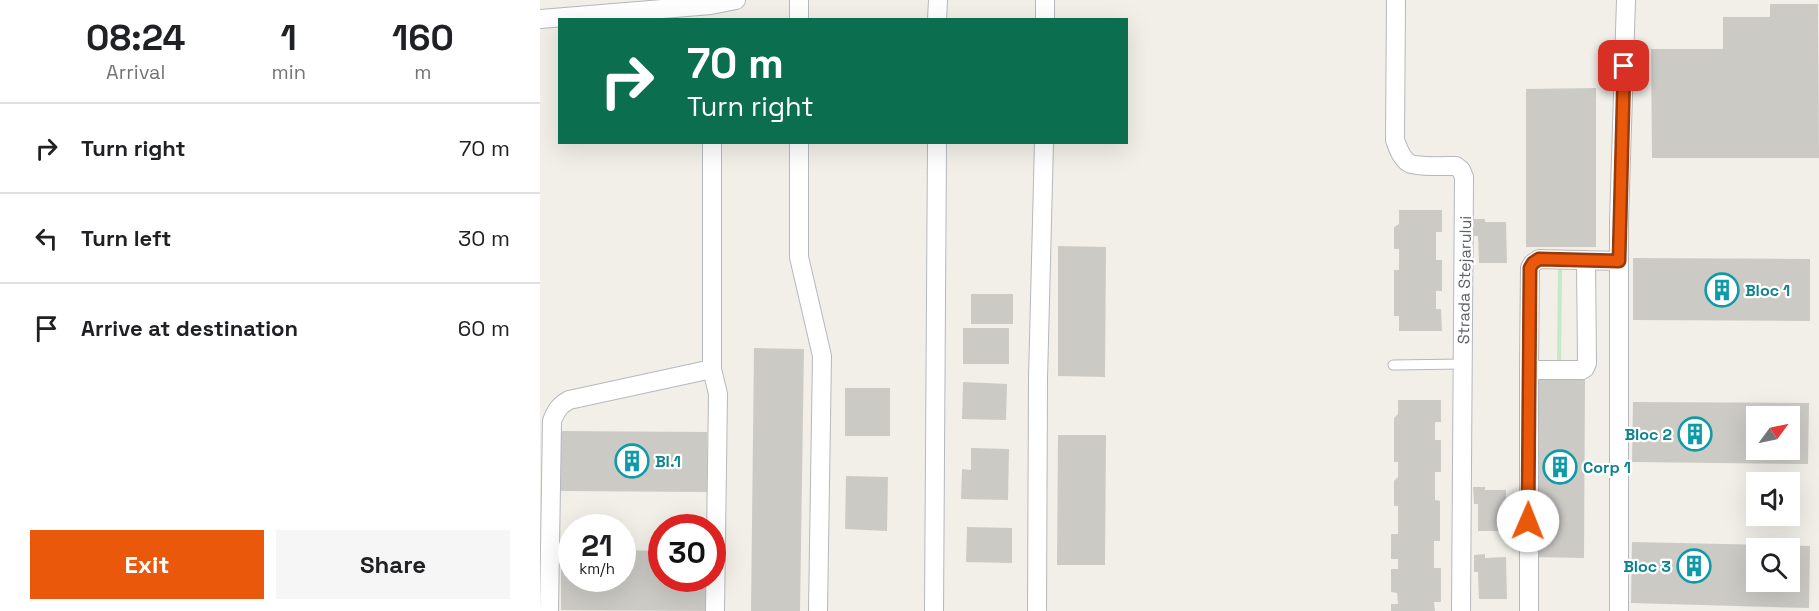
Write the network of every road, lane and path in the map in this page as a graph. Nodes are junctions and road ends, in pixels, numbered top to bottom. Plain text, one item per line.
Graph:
1 (736, 0) edge
2 (799, 0) edge
3 (938, 0) edge
4 (1045, 0) edge
5 (1396, 0) edge
6 (1626, 0) edge
7 (578, 8) edge
8 (711, 12) edge
9 (799, 18) edge
10 (938, 18) edge
11 (1045, 18) edge
12 (540, 19) edge
13 (712, 144) edge
14 (799, 144) edge
15 (937, 144) edge
16 (1044, 144) edge
17 (1586, 260) junction
18 (1619, 261) junction
19 (1463, 364) junction
20 (1393, 365) dead end
21 (712, 369) junction
22 (1529, 369) junction
23 (549, 611) edge
24 (715, 611) edge
25 (818, 611) edge
26 (934, 611) edge
27 (1037, 611) edge
28 (1461, 611) edge
29 (1528, 611) edge
30 (1619, 611) edge

1 - 8 street
2 - 9 street
3 - 10 street
4 - 11 street
5 - 19 street, Strada Stejarului
6 - 18 street
7 - 8 street
7 - 12 street
13 - 21 street
14 - 25 street
15 - 26 street
16 - 27 street
17 - 18 street
17 - 22 street
17 - 22 street
18 - 30 street
19 - 20 lane
19 - 28 street, Strada Stejarului
21 - 23 street
21 - 24 street
22 - 29 street

